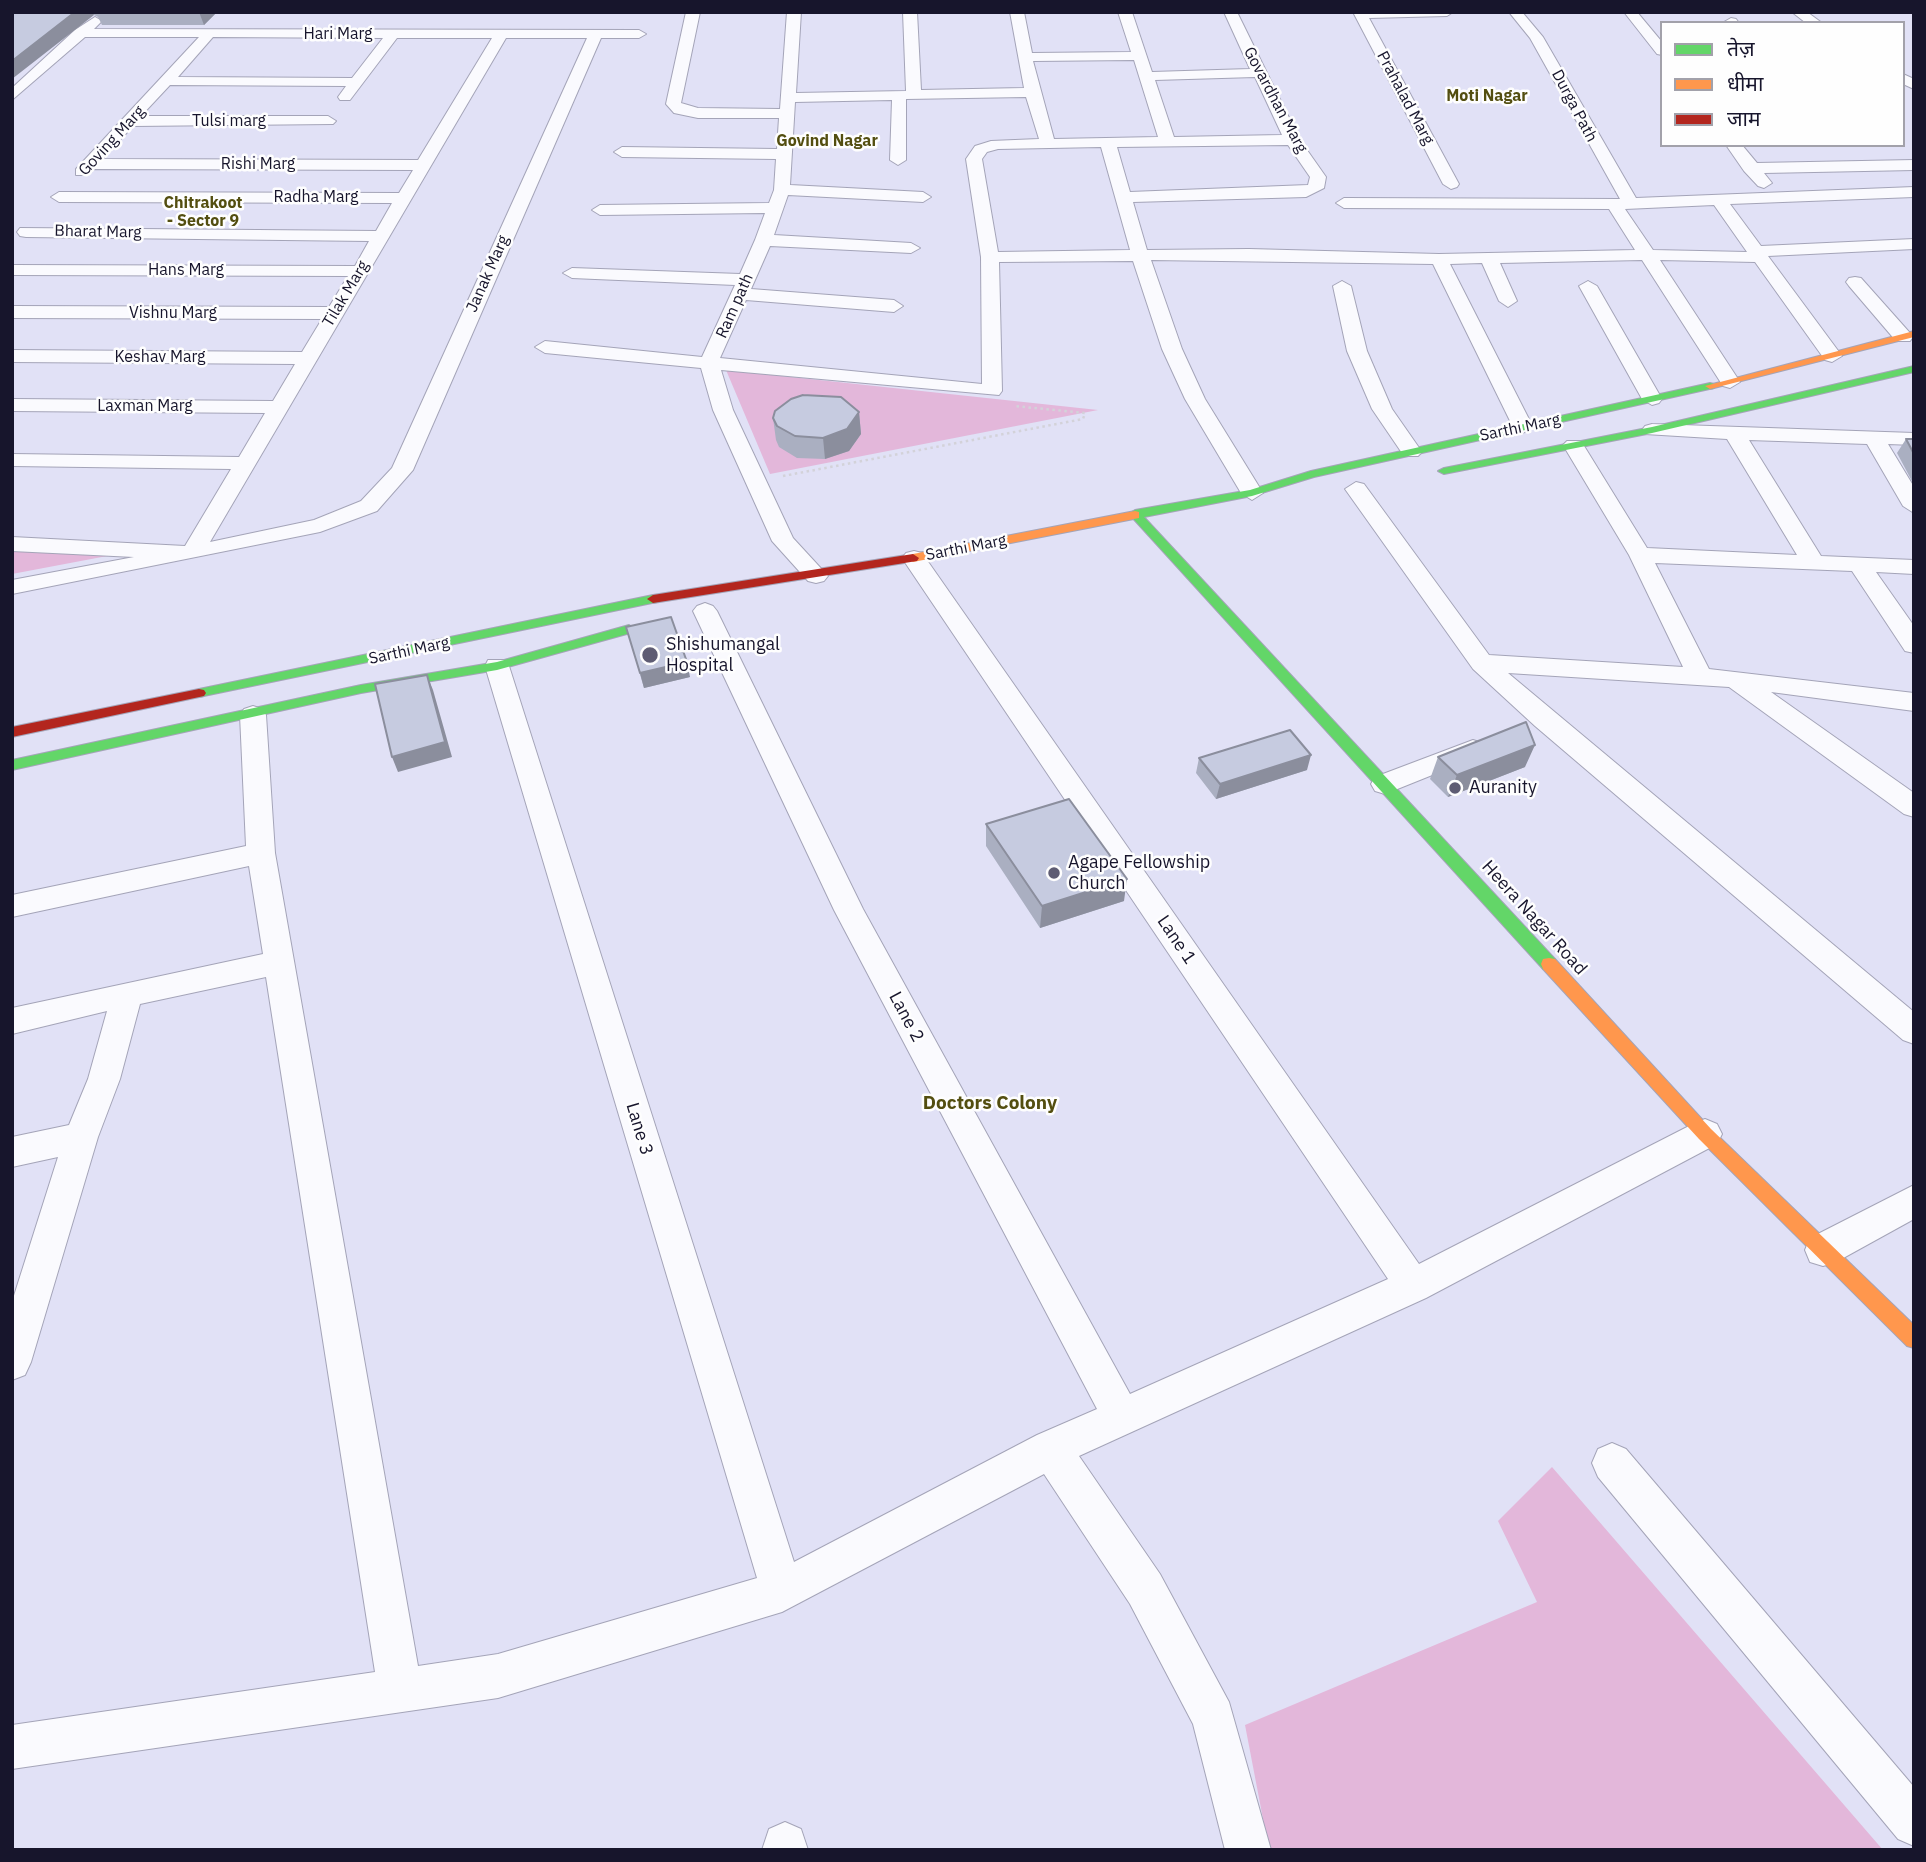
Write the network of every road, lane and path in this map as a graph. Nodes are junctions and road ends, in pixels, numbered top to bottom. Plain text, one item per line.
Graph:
1 (105, 12) edge
2 (692, 12) edge
3 (794, 12) edge
4 (910, 12) edge
5 (1017, 12) edge
6 (1125, 12) edge
7 (1230, 12) edge
8 (1447, 12) edge
9 (1515, 12) edge
10 (1630, 12) edge
11 (1360, 13) edge
12 (80, 33) junction
13 (210, 33) junction
14 (392, 34) junction
15 (501, 34) junction
16 (639, 34) dead end
17 (595, 35) junction
18 (1660, 49) edge
19 (1139, 56) junction
20 (1026, 57) junction
21 (1259, 73) junction
22 (1146, 76) junction
23 (166, 81) junction
24 (355, 82) junction
25 (1032, 92) junction
26 (12, 96) edge
27 (907, 96) junction
28 (785, 106) junction
29 (130, 121) junction
30 (1292, 140) junction
31 (1168, 143) junction
32 (1048, 144) junction
33 (1108, 144) junction
34 (1735, 147) edge
35 (622, 152) dead end
36 (1876, 152) dead end
37 (783, 154) junction
38 (898, 160) dead end
39 (90, 164) junction
40 (425, 165) junction
41 (1889, 165) junction
42 (1914, 165) edge
43 (1750, 168) junction
44 (1451, 184) dead end
45 (782, 190) junction
46 (1914, 192) edge
47 (1776, 196) junction
48 (923, 197) dead end
49 (1122, 197) junction
50 (405, 198) junction
51 (1718, 199) junction
52 (1344, 203) dead end
53 (1622, 206) junction
54 (774, 208) junction
55 (600, 210) dead end
56 (37, 216) edge
57 (381, 236) junction
58 (764, 240) junction
59 (1914, 244) edge
60 (12, 247) edge
61 (911, 248) dead end
62 (1758, 254) junction
63 (1140, 255) junction
64 (1648, 255) junction
65 (990, 257) junction
66 (1488, 257) junction
67 (1439, 259) junction
68 (12, 270) edge
69 (360, 271) junction
70 (572, 273) dead end
71 (1855, 282) dead end
72 (1342, 286) dead end
73 (1588, 286) dead end
74 (744, 287) junction
75 (1508, 301) dead end
76 (894, 306) dead end
77 (12, 312) edge
78 (334, 313) junction
79 (1908, 336) edge
80 (545, 347) dead end
81 (12, 356) edge
82 (1832, 356) junction
83 (307, 358) junction
84 (709, 362) junction
85 (1914, 369) edge
86 (1735, 381) junction
87 (1652, 399) junction
88 (1764, 404) junction
89 (12, 405) edge
90 (1004, 405) dead end
91 (279, 407) junction
92 (1523, 427) junction
93 (1652, 430) junction
94 (1735, 435) junction
95 (1874, 438) junction
96 (1914, 439) edge
97 (1574, 445) junction
98 (1411, 452) junction
99 (12, 460) edge
100 (245, 463) junction
101 (1433, 473) dead end
102 (781, 476) dead end
103 (1356, 488) dead end
104 (1317, 490) dead end
105 (1252, 493) junction
106 (1914, 506) edge
107 (1135, 514) junction
108 (12, 544) edge
109 (192, 553) junction
110 (1640, 555) junction
111 (914, 558) junction
112 (1812, 562) junction
113 (1859, 564) junction
114 (1914, 567) edge
115 (816, 576) junction
116 (12, 587) edge
117 (711, 609) joint
118 (639, 627) edge
119 (485, 635) junction
120 (1914, 645) edge
121 (1482, 663) junction
122 (497, 666) junction
123 (1700, 677) junction
124 (1734, 679) junction
125 (1914, 702) edge
126 (253, 715) junction
127 (1520, 730) junction
128 (12, 732) edge
129 (12, 765) edge
130 (1385, 784) junction
131 (1914, 807) edge
132 (261, 853) junction
133 (12, 906) edge
134 (280, 962) junction
135 (127, 994) junction
136 (12, 1021) edge
137 (1914, 1031) edge
138 (1705, 1134) junction
139 (81, 1137) junction
140 (12, 1152) edge
141 (1914, 1201) edge
142 (1824, 1250) junction
143 (1413, 1286) junction
144 (1914, 1339) edge
145 (16, 1342) edge
146 (1121, 1415) junction
147 (1051, 1449) junction
148 (1612, 1463) dead end
149 (782, 1591) junction
150 (400, 1690) junction
151 (12, 1747) edge
152 (1914, 1824) edge
153 (1248, 1850) edge

1 - 12 street
2 - 28 street
3 - 28 street, Ram path
4 - 27 street
5 - 20 street
6 - 19 street
7 - 21 street, Govardhan Marg
8 - 11 street
9 - 53 street, Durga Path
10 - 18 street
11 - 44 street, Prahalad Marg
12 - 13 street, Hari Marg
12 - 26 street
13 - 14 street, Hari Marg
13 - 23 street, Goving Marg
14 - 15 street, Hari Marg
14 - 24 street
15 - 17 street, Hari Marg
15 - 40 street, Tilak Marg
16 - 17 street, Hari Marg
17 - 109 street, Janak Marg
19 - 20 street
19 - 22 street
20 - 25 street
21 - 22 street
21 - 30 street, Govardhan Marg
22 - 31 street
23 - 24 street
23 - 29 street, Goving Marg
24 - 29 street, Tulsi marg
25 - 27 street
25 - 32 street
27 - 28 street
27 - 38 street
28 - 37 street, Ram path
29 - 39 street, Goving Marg
30 - 31 street
30 - 49 street, Govardhan Marg
31 - 33 street
32 - 33 street
32 - 65 street
33 - 49 street
34 - 43 street
35 - 37 street
36 - 41 street
37 - 45 street, Ram path
39 - 40 street, Rishi Marg
39 - 56 street, Goving Marg
40 - 50 street, Tilak Marg
41 - 42 street
41 - 43 street
43 - 47 street
45 - 48 street
45 - 54 street, Ram path
46 - 47 street
47 - 51 street
49 - 63 street
50 - 56 street, Radha Marg
50 - 57 street, Tilak Marg
51 - 53 street
51 - 62 street
52 - 53 street
53 - 64 street, Durga Path
54 - 55 street
54 - 58 street, Ram path
56 - 57 street, Bharat Marg
56 - 60 street, Goving Marg
57 - 69 street, Tilak Marg
58 - 61 street
58 - 74 street, Ram path
59 - 62 street
62 - 64 street
62 - 82 street
63 - 65 street
63 - 67 street
63 - 105 street
64 - 66 street
64 - 86 street, Durga Path
65 - 84 street
66 - 67 street
66 - 75 street
67 - 92 street
68 - 69 street, Hans Marg
69 - 78 street, Tilak Marg
70 - 74 street
71 - 79 street
72 - 98 street
73 - 87 street
74 - 76 street
74 - 84 street, Ram path
77 - 78 street, Vishnu Marg
78 - 83 street, Tilak Marg
79 - 82 street, Sarthi Marg
80 - 84 street
81 - 83 street, Keshav Marg
82 - 86 street, Sarthi Marg
83 - 91 street, Tilak Marg
84 - 115 street
85 - 88 street
86 - 87 street, Sarthi Marg
86 - 88 street
87 - 92 street, Sarthi Marg
88 - 93 street
89 - 91 street, Laxman Marg
90 - 102 path
91 - 100 street, Tilak Marg
92 - 98 street, Sarthi Marg
93 - 94 street
93 - 97 street
94 - 95 street
94 - 112 street
95 - 96 street
95 - 106 street
97 - 101 street
97 - 110 street
98 - 105 street, Sarthi Marg
99 - 100 street
100 - 109 street, Tilak Marg
103 - 121 street
104 - 105 street
105 - 107 street, Sarthi Marg
107 - 111 street, Sarthi Marg
107 - 130 street, Heera Nagar Road
108 - 109 street
109 - 116 street
110 - 112 street
110 - 123 street
111 - 115 street, Sarthi Marg
111 - 143 street, Lane 1
112 - 113 street
113 - 114 street
113 - 120 street
115 - 117 street
115 - 119 street, Sarthi Marg
117 - 146 street, Lane 2
118 - 122 street
119 - 122 street
119 - 128 street, Sarthi Marg
121 - 123 street
121 - 127 street
122 - 126 street
122 - 149 street, Lane 3
123 - 124 street
124 - 125 street
124 - 131 street
126 - 129 street
126 - 132 street
127 - 130 street
127 - 137 street
130 - 138 street, Heera Nagar Road
132 - 133 street
132 - 134 street
134 - 135 street
134 - 150 street
135 - 136 street
135 - 139 street
138 - 142 street, Heera Nagar Road
138 - 143 street
139 - 140 street
139 - 145 street
141 - 142 street
142 - 144 street, Heera Nagar Road
143 - 146 street
146 - 147 street
147 - 149 street
147 - 153 street
148 - 152 street
149 - 150 street
150 - 151 street

